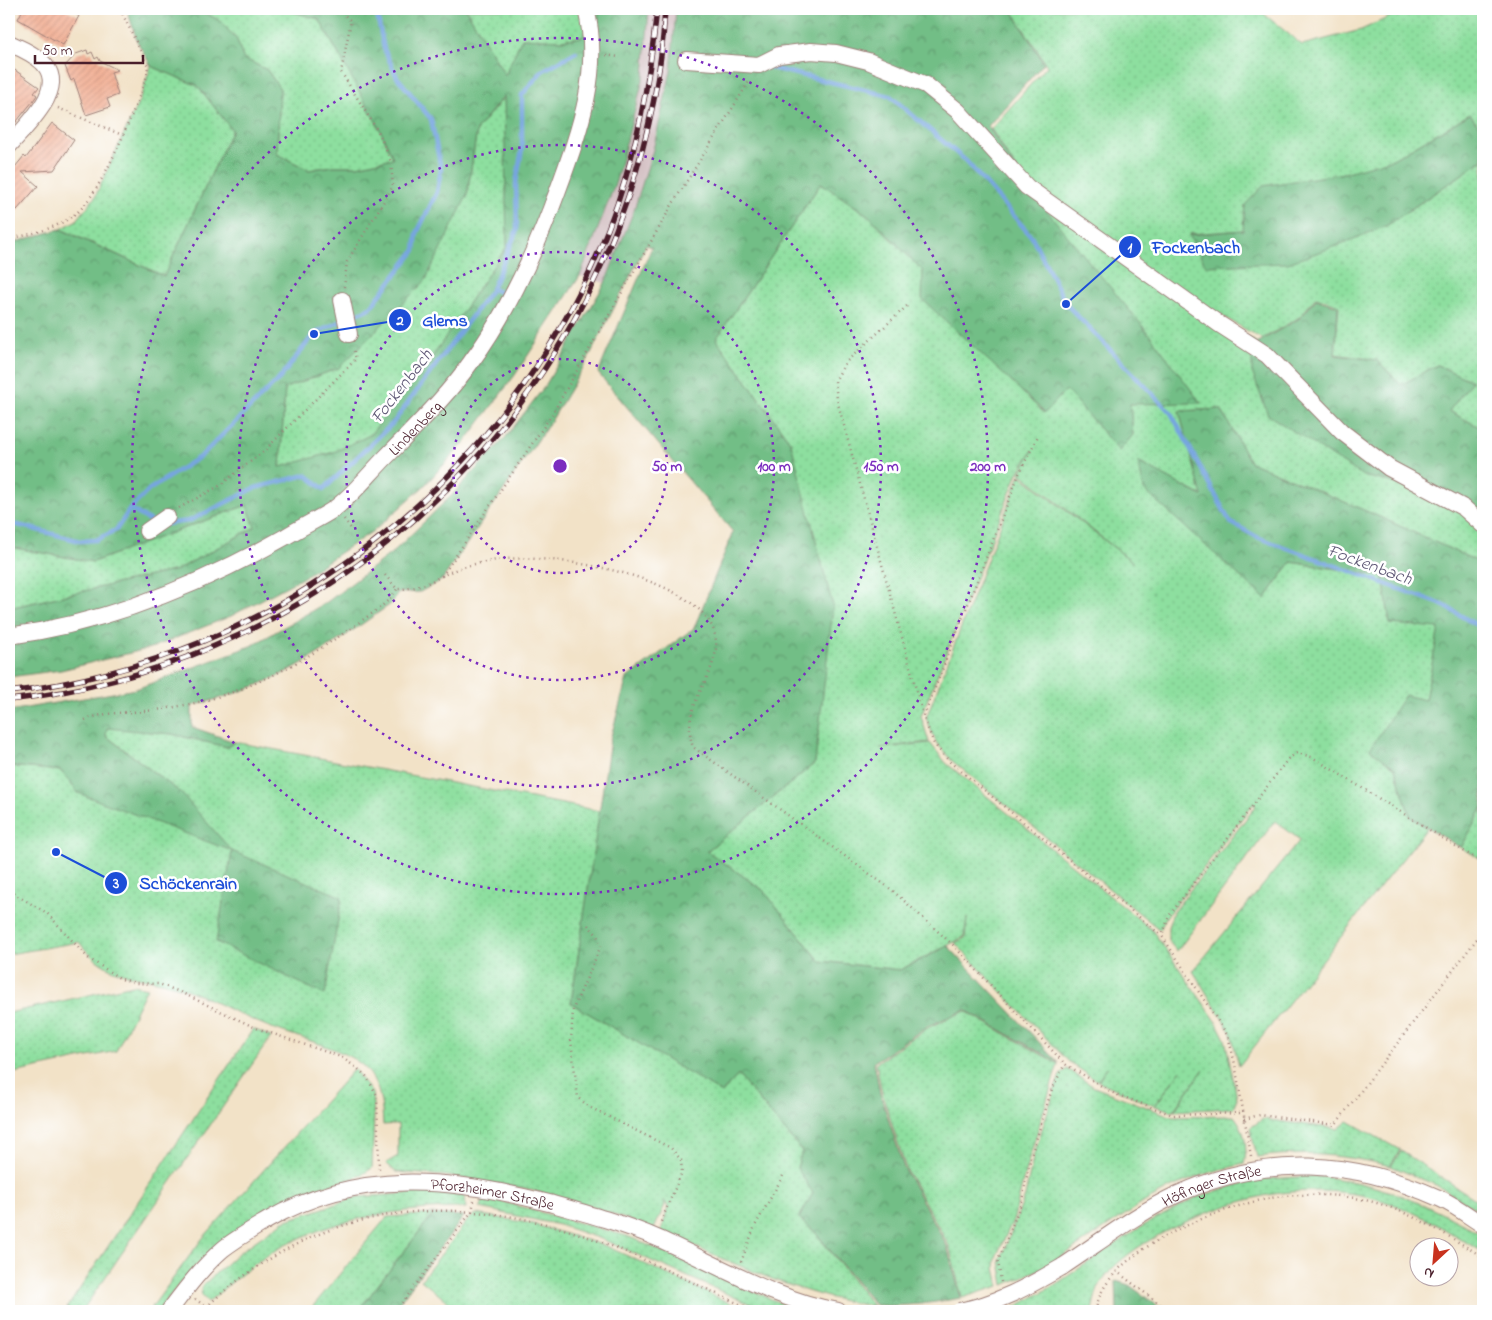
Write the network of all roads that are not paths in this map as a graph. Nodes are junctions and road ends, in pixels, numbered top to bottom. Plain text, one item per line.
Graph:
1 (586, 9) edge
2 (9, 43) edge
3 (686, 60) dead end
4 (9, 146) edge
5 (342, 300) road end
6 (349, 334) road end
7 (167, 518) road end
8 (1483, 525) edge
9 (147, 531) dead end
10 (9, 636) edge
11 (1483, 1225) edge
12 (169, 1311) edge
13 (838, 1311) edge
14 (959, 1311) edge

1 - 10 street, Lindenberg
2 - 4 street
3 - 8 street
5 - 6 street
7 - 9 street
11 - 14 street, Höfinger Straße, bridge
12 - 13 street, Pforzheimer Straße

